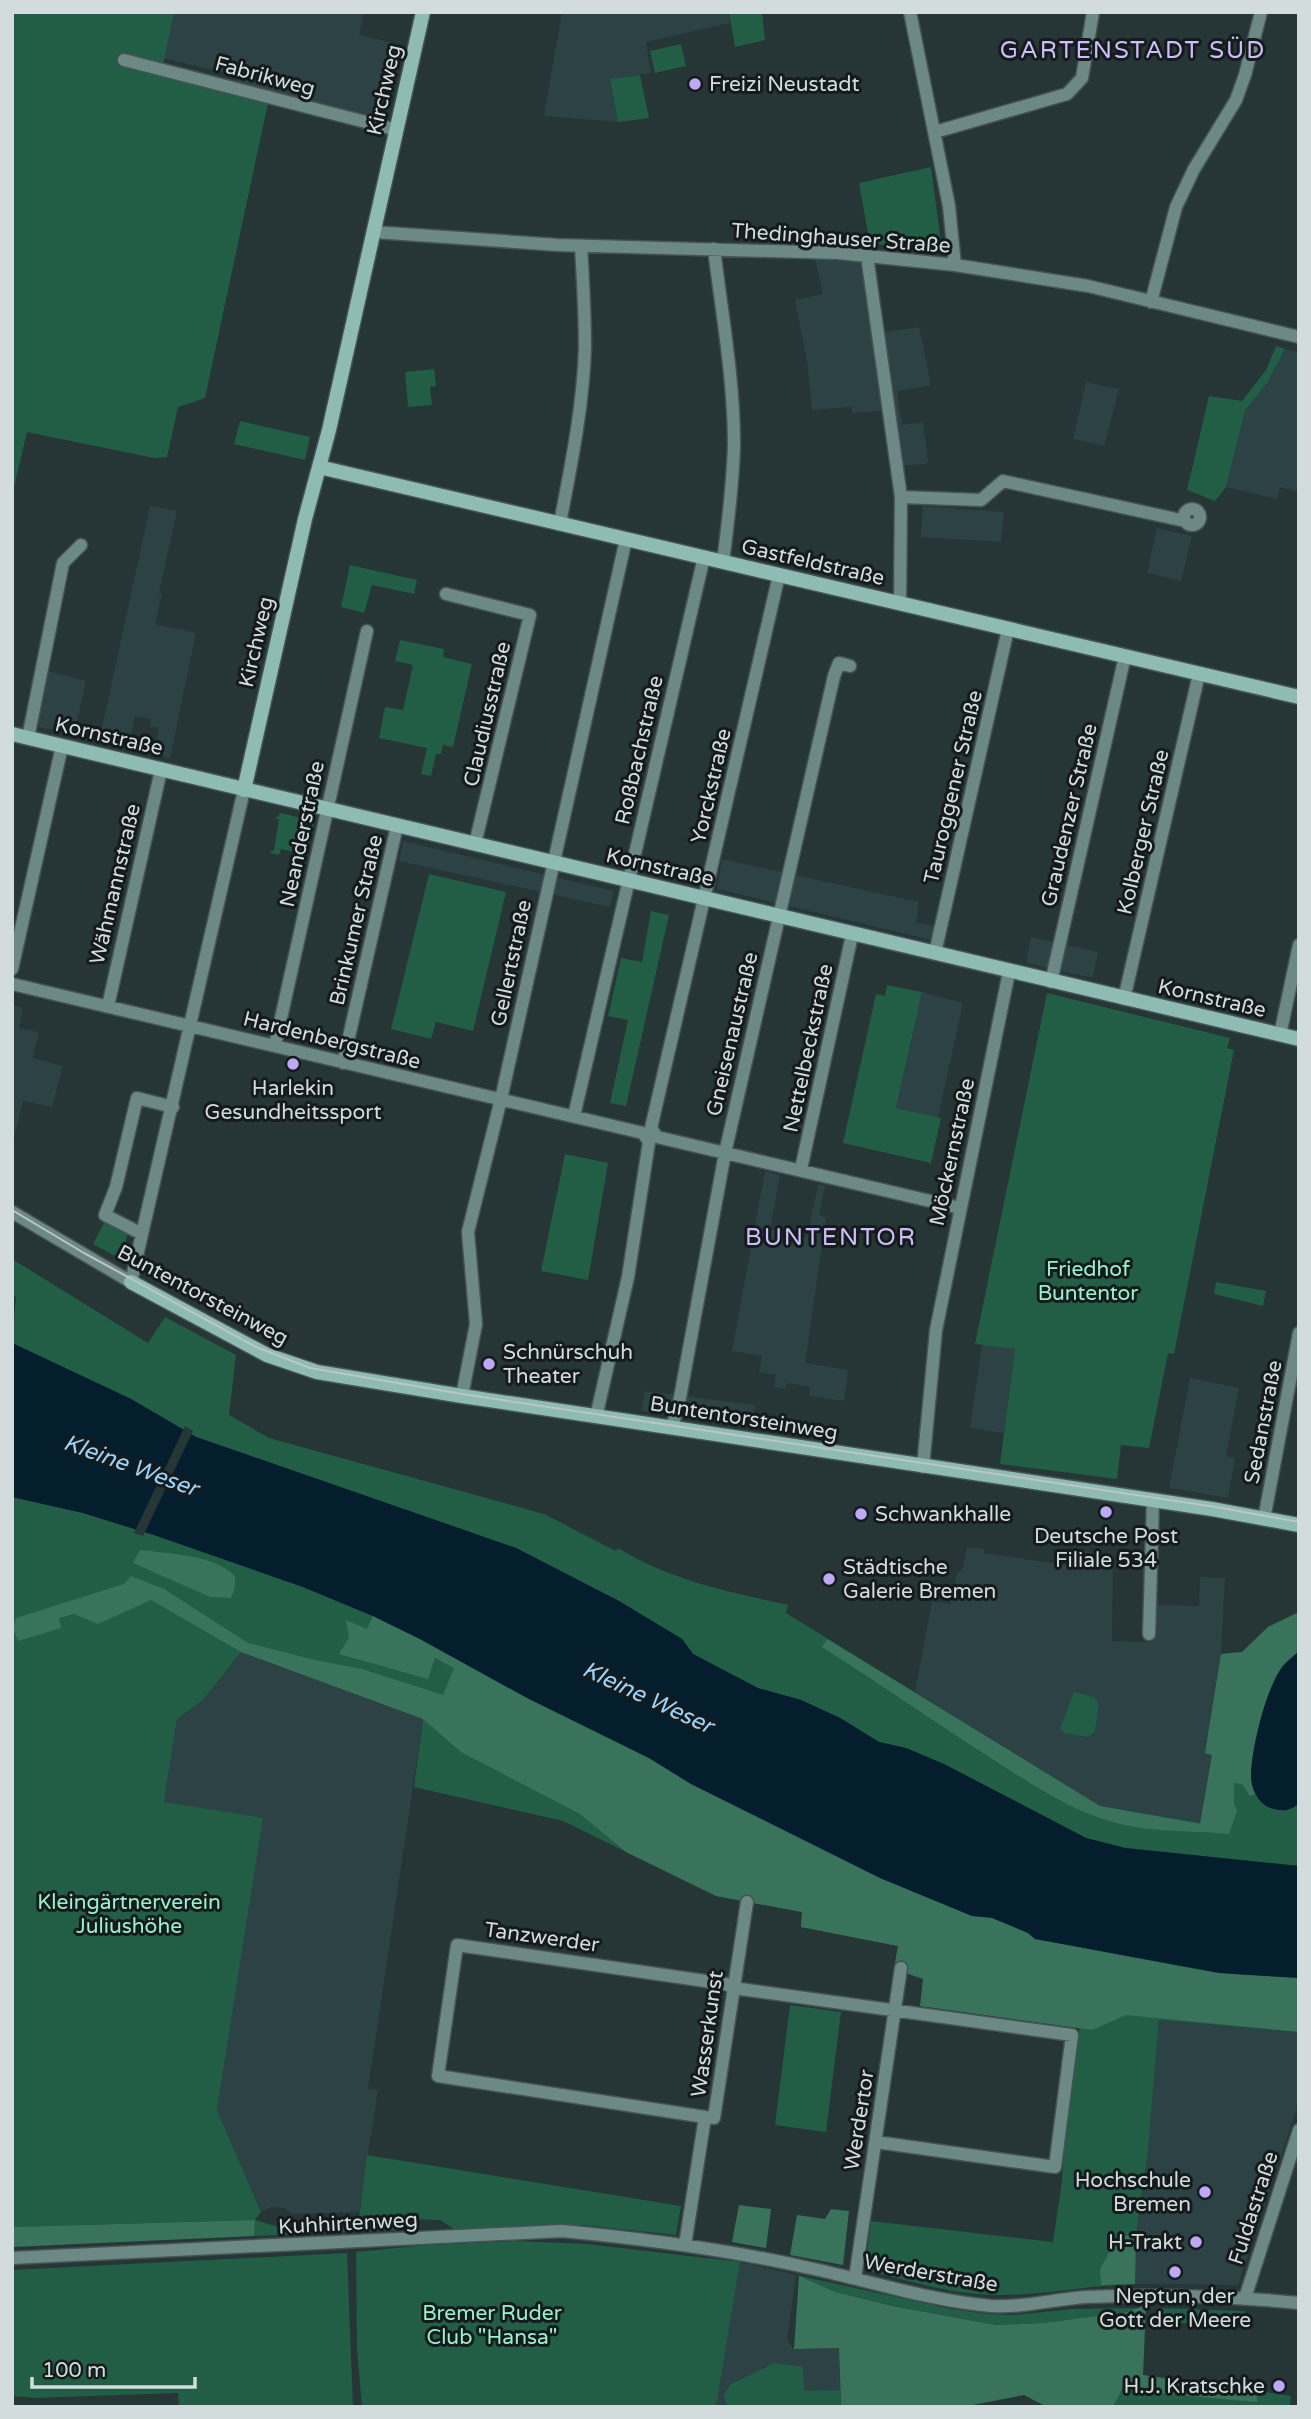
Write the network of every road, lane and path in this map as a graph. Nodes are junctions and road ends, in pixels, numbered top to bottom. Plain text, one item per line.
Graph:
1 (423, 12) edge
2 (910, 12) edge
3 (1093, 12) edge
4 (1261, 12) edge
5 (124, 60) dead end
6 (397, 130) junction
7 (935, 132) junction
8 (374, 232) junction
9 (581, 246) junction
10 (714, 249) junction
11 (867, 256) junction
12 (955, 265) junction
13 (1151, 302) junction
14 (1299, 337) edge
15 (319, 467) junction
16 (901, 497) junction
17 (1185, 521) dead end
18 (560, 523) junction
19 (626, 539) junction
20 (81, 545) dead end
21 (704, 557) junction
22 (723, 562) junction
23 (779, 575) junction
24 (446, 594) dead end
25 (900, 604) junction
26 (1008, 629) junction
27 (367, 631) dead end
28 (1125, 656) junction
29 (850, 666) dead end
30 (1199, 674) junction
31 (1299, 697) edge
32 (12, 734) edge
33 (28, 738) junction
34 (62, 746) junction
35 (161, 770) junction
36 (244, 790) junction
37 (327, 810) junction
38 (397, 826) junction
39 (475, 844) junction
40 (552, 863) junction
41 (628, 881) junction
42 (704, 899) junction
43 (779, 918) junction
44 (852, 934) junction
45 (1299, 946) edge
46 (935, 953) junction
47 (12, 969) edge
48 (1009, 972) junction
49 (1051, 982) junction
50 (12, 984) edge
51 (1124, 999) junction
52 (108, 1006) junction
53 (190, 1026) junction
54 (1280, 1035) junction
55 (1299, 1040) edge
56 (275, 1045) junction
57 (343, 1063) junction
58 (501, 1099) junction
59 (173, 1107) junction
60 (574, 1116) junction
61 (647, 1130) junction
62 (725, 1153) junction
63 (801, 1169) junction
64 (960, 1208) junction
65 (12, 1212) edge
66 (142, 1234) junction
67 (131, 1282) junction
68 (1299, 1333) edge
69 (462, 1396) junction
70 (596, 1417) junction
71 (672, 1427) junction
72 (923, 1467) junction
73 (1153, 1500) junction
74 (1264, 1518) junction
75 (1299, 1525) edge
76 (1149, 1634) dead end
77 (747, 1902) dead end
78 (901, 1968) dead end
79 (733, 1988) junction
80 (895, 2010) junction
81 (705, 2117) junction
82 (1299, 2130) edge
83 (876, 2142) junction
84 (685, 2245) junction
85 (12, 2258) edge
86 (855, 2278) junction
87 (1245, 2298) junction
88 (1299, 2303) edge

1 - 6 street, Kirchweg
2 - 7 street
3 - 7 street
4 - 13 street
5 - 6 street, Fabrikweg
6 - 8 street, Kirchweg
7 - 12 street
8 - 9 street, Thedinghauser Straße
8 - 15 street, Kirchweg
9 - 10 street, Thedinghauser Straße
9 - 18 street
10 - 11 street, Thedinghauser Straße
10 - 22 street
11 - 12 street, Thedinghauser Straße
11 - 16 street
12 - 13 street, Thedinghauser Straße
13 - 14 street, Thedinghauser Straße
15 - 18 street, Gastfeldstraße
15 - 36 street, Kirchweg
16 - 17 street
16 - 25 street
18 - 19 street, Gastfeldstraße
19 - 21 street, Gastfeldstraße
19 - 40 street, Gellertstraße
20 - 33 street
21 - 22 street, Gastfeldstraße
21 - 41 street, Roßbachstraße
22 - 23 street, Gastfeldstraße
23 - 25 street, Gastfeldstraße
23 - 42 street, Yorckstraße
24 - 39 street, Claudiusstraße
25 - 26 street, Gastfeldstraße
26 - 28 street, Gastfeldstraße
26 - 46 street, Tauroggener Straße
27 - 37 street, Neanderstraße
28 - 30 street, Gastfeldstraße
28 - 49 street, Graudenzer Straße
29 - 43 street, Gneisenaustraße
30 - 31 street, Gastfeldstraße
30 - 51 street, Kolberger Straße
32 - 33 street, Kornstraße
33 - 34 street, Kornstraße
34 - 35 street, Kornstraße
34 - 47 street
35 - 36 street, Kornstraße
35 - 52 street, Wähmannstraße
36 - 37 street, Kornstraße
36 - 53 street, Kirchweg
37 - 38 street, Kornstraße
37 - 56 street, Neanderstraße
38 - 39 street, Kornstraße
38 - 57 street, Brinkumer Straße
39 - 40 street, Kornstraße
40 - 41 street, Kornstraße
40 - 58 street, Gellertstraße
41 - 42 street, Kornstraße
41 - 60 street, Roßbachstraße
42 - 43 street, Kornstraße
42 - 61 street, Yorckstraße
43 - 44 street, Kornstraße
43 - 62 street, Gneisenaustraße
44 - 46 street, Kornstraße
44 - 63 street, Nettelbeckstraße
45 - 54 street
46 - 48 street, Kornstraße
48 - 49 street, Kornstraße
48 - 64 street, Möckernstraße
49 - 51 street, Kornstraße
50 - 52 street, Hardenbergstraße
51 - 54 street, Kornstraße
52 - 53 street, Hardenbergstraße
53 - 56 street, Hardenbergstraße
53 - 59 street, Kirchweg
54 - 55 street, Kornstraße
56 - 57 street, Hardenbergstraße
57 - 58 street, Hardenbergstraße
58 - 60 street, Hardenbergstraße
58 - 69 street, Gellertstraße
59 - 66 street, Kirchweg
59 - 66 street
60 - 61 street, Hardenbergstraße
61 - 62 street, Hardenbergstraße
61 - 70 street, Yorckstraße
62 - 63 street, Hardenbergstraße
62 - 71 street, Gneisenaustraße
63 - 64 street, Hardenbergstraße
64 - 72 street, Möckernstraße
65 - 67 street, Buntentorsteinweg
66 - 67 street, Kirchweg
67 - 69 street, Buntentorsteinweg
68 - 74 street, Sedanstraße
69 - 70 street, Buntentorsteinweg
70 - 71 street, Buntentorsteinweg
71 - 72 street, Buntentorsteinweg
72 - 73 street, Buntentorsteinweg
73 - 74 street, Buntentorsteinweg
73 - 76 street
74 - 75 street, Buntentorsteinweg
77 - 79 street, Wasserkunst
78 - 80 street, Werdertor
79 - 80 street, Tanzwerder
79 - 81 street, Wasserkunst
79 - 81 street, Tanzwerder
80 - 83 street, Werdertor
80 - 83 street, Tanzwerder
81 - 84 street, Wasserkunst
82 - 87 street, Fuldastraße
83 - 86 street, Werdertor
84 - 85 street, Kuhhirtenweg
84 - 86 street, Werderstraße
86 - 87 street, Werderstraße
87 - 88 street, Werderstraße

